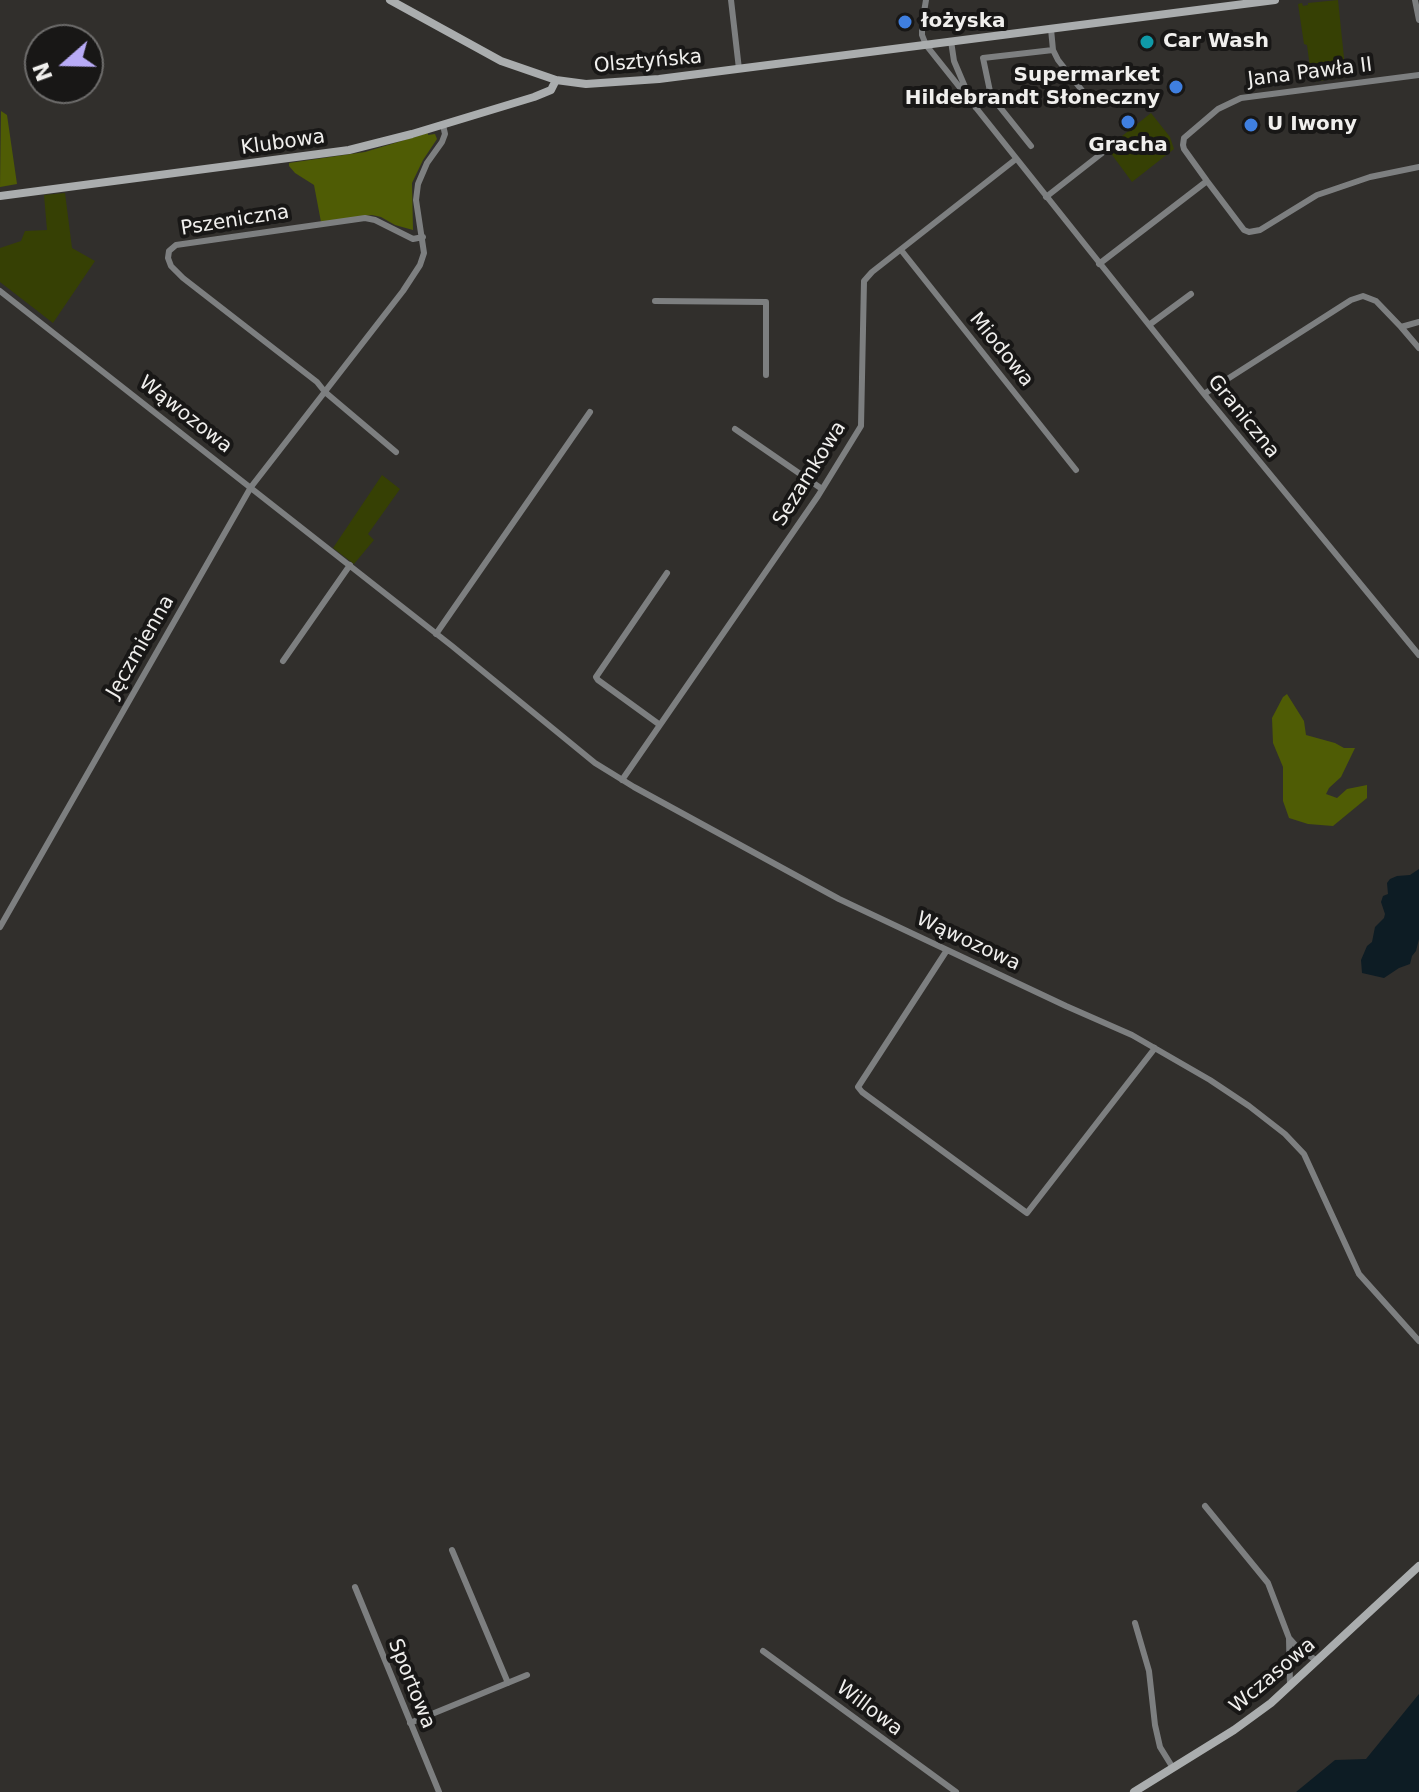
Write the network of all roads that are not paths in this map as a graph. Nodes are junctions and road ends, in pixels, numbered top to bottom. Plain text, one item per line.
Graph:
1 (390, 0) edge
2 (731, 0) edge
3 (926, 0) edge
4 (1275, 0) edge
5 (1415, 0) edge
6 (1419, 20) edge
7 (1051, 29) junction
8 (951, 41) junction
9 (926, 45) junction
10 (1053, 50) junction
11 (739, 69) junction
12 (1419, 75) edge
13 (556, 80) junction
14 (991, 96) junction
15 (1092, 103) dead end
16 (974, 106) junction
17 (443, 125) junction
18 (1031, 146) dead end
19 (1106, 150) dead end
20 (1016, 159) junction
21 (1419, 167) edge
22 (1207, 181) junction
23 (0, 196) edge
24 (1046, 197) junction
25 (423, 237) junction
26 (901, 250) junction
27 (1099, 264) junction
28 (0, 291) edge
29 (1191, 294) dead end
30 (655, 301) dead end
31 (1419, 322) edge
32 (1149, 325) junction
33 (1401, 327) junction
34 (1419, 348) edge
35 (766, 375) dead end
36 (325, 392) junction
37 (1204, 394) junction
38 (590, 412) dead end
39 (735, 429) dead end
40 (396, 452) dead end
41 (1076, 470) dead end
42 (251, 487) junction
43 (822, 489) junction
44 (350, 565) junction
45 (667, 573) dead end
46 (436, 634) junction
47 (1419, 655) edge
48 (283, 661) dead end
49 (660, 725) junction
50 (622, 780) junction
51 (0, 927) edge
52 (947, 950) junction
53 (1155, 1048) junction
54 (1419, 1341) edge
55 (1205, 1506) dead end
56 (452, 1550) dead end
57 (1419, 1566) edge
58 (355, 1587) dead end
59 (1135, 1623) dead end
60 (1289, 1638) junction
61 (763, 1651) dead end
62 (1317, 1661) junction
63 (527, 1675) dead end
64 (508, 1683) junction
65 (1290, 1686) junction
66 (410, 1723) junction
67 (1173, 1768) junction
68 (439, 1792) edge
69 (956, 1792) edge
70 (1134, 1792) edge

1 - 13 street, Olsztyńska
2 - 11 street
3 - 9 street
4 - 7 street, Olsztyńska
5 - 6 street
7 - 8 street, Olsztyńska
7 - 10 street
8 - 9 street, Olsztyńska
8 - 16 street, Graniczna
9 - 11 street, Olsztyńska
9 - 16 street, Graniczna
10 - 14 street
10 - 15 street
11 - 13 street, Olsztyńska
12 - 22 street, Jana Pawła II
13 - 17 street, Klubowa
14 - 16 street
14 - 18 street
16 - 20 street, Graniczna
17 - 23 street, Klubowa
17 - 25 street, Jęczmienna
19 - 24 street
20 - 24 street, Graniczna
20 - 26 street, Sezamkowa
21 - 22 street, Jana Pawła II
22 - 27 street
24 - 27 street, Graniczna
25 - 36 street, Jęczmienna
25 - 36 street, Pszeniczna
26 - 41 street, Miodowa
26 - 43 street, Sezamkowa
27 - 32 street, Graniczna
28 - 42 street, Wąwozowa
29 - 32 street
30 - 35 street
31 - 33 street
32 - 37 street, Graniczna
33 - 34 street
33 - 37 street
36 - 40 street
36 - 42 street, Jęczmienna
37 - 47 street, Graniczna
38 - 46 street
39 - 43 street
42 - 44 street, Wąwozowa
42 - 51 street, Jęczmienna
43 - 49 street, Sezamkowa
44 - 46 street, Wąwozowa
44 - 48 street
45 - 49 street
46 - 50 street, Wąwozowa
49 - 50 street, Sezamkowa
50 - 52 street, Wąwozowa
52 - 53 street, Wąwozowa
52 - 53 street
53 - 54 street, Wąwozowa
55 - 60 street
56 - 64 street
57 - 62 street, Wczasowa
58 - 66 street, Sportowa
59 - 67 street
60 - 62 street
60 - 65 street
61 - 69 street, Willowa
62 - 65 street, Wczasowa
63 - 64 street
64 - 66 street
65 - 67 street, Wczasowa
66 - 68 street, Sportowa
67 - 70 street, Wczasowa

